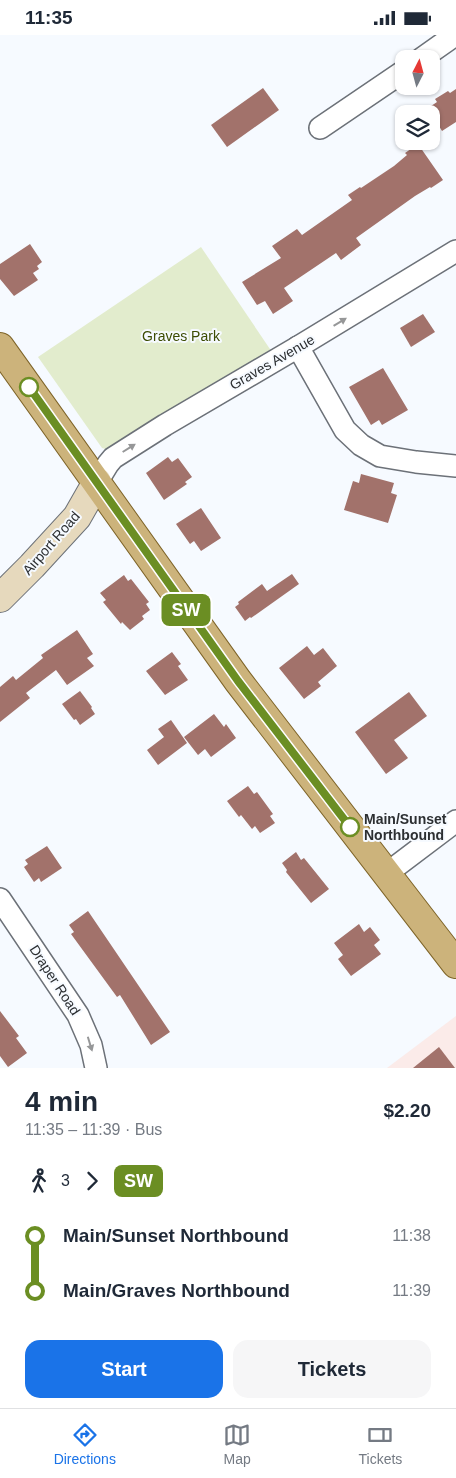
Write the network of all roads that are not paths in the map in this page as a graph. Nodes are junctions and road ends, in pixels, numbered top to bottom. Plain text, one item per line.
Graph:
1 (455, 35) edge
2 (434, 50) edge
3 (395, 77) edge
4 (320, 129) dead end
5 (456, 251) edge
6 (0, 347) edge
7 (298, 347) junction
8 (456, 466) edge
9 (97, 483) junction
10 (0, 598) edge
11 (456, 821) edge
12 (386, 874) junction
13 (0, 899) edge
14 (456, 964) edge
15 (96, 1068) edge

1 - 2 street
3 - 4 street
7 -> 5 street, Graves Avenue
6 - 9 main road
7 - 8 street
9 -> 7 street, Graves Avenue
9 - 10 street, Airport Road
9 - 12 main road
11 - 12 street
12 - 14 main road
13 -> 15 street, Draper Road

